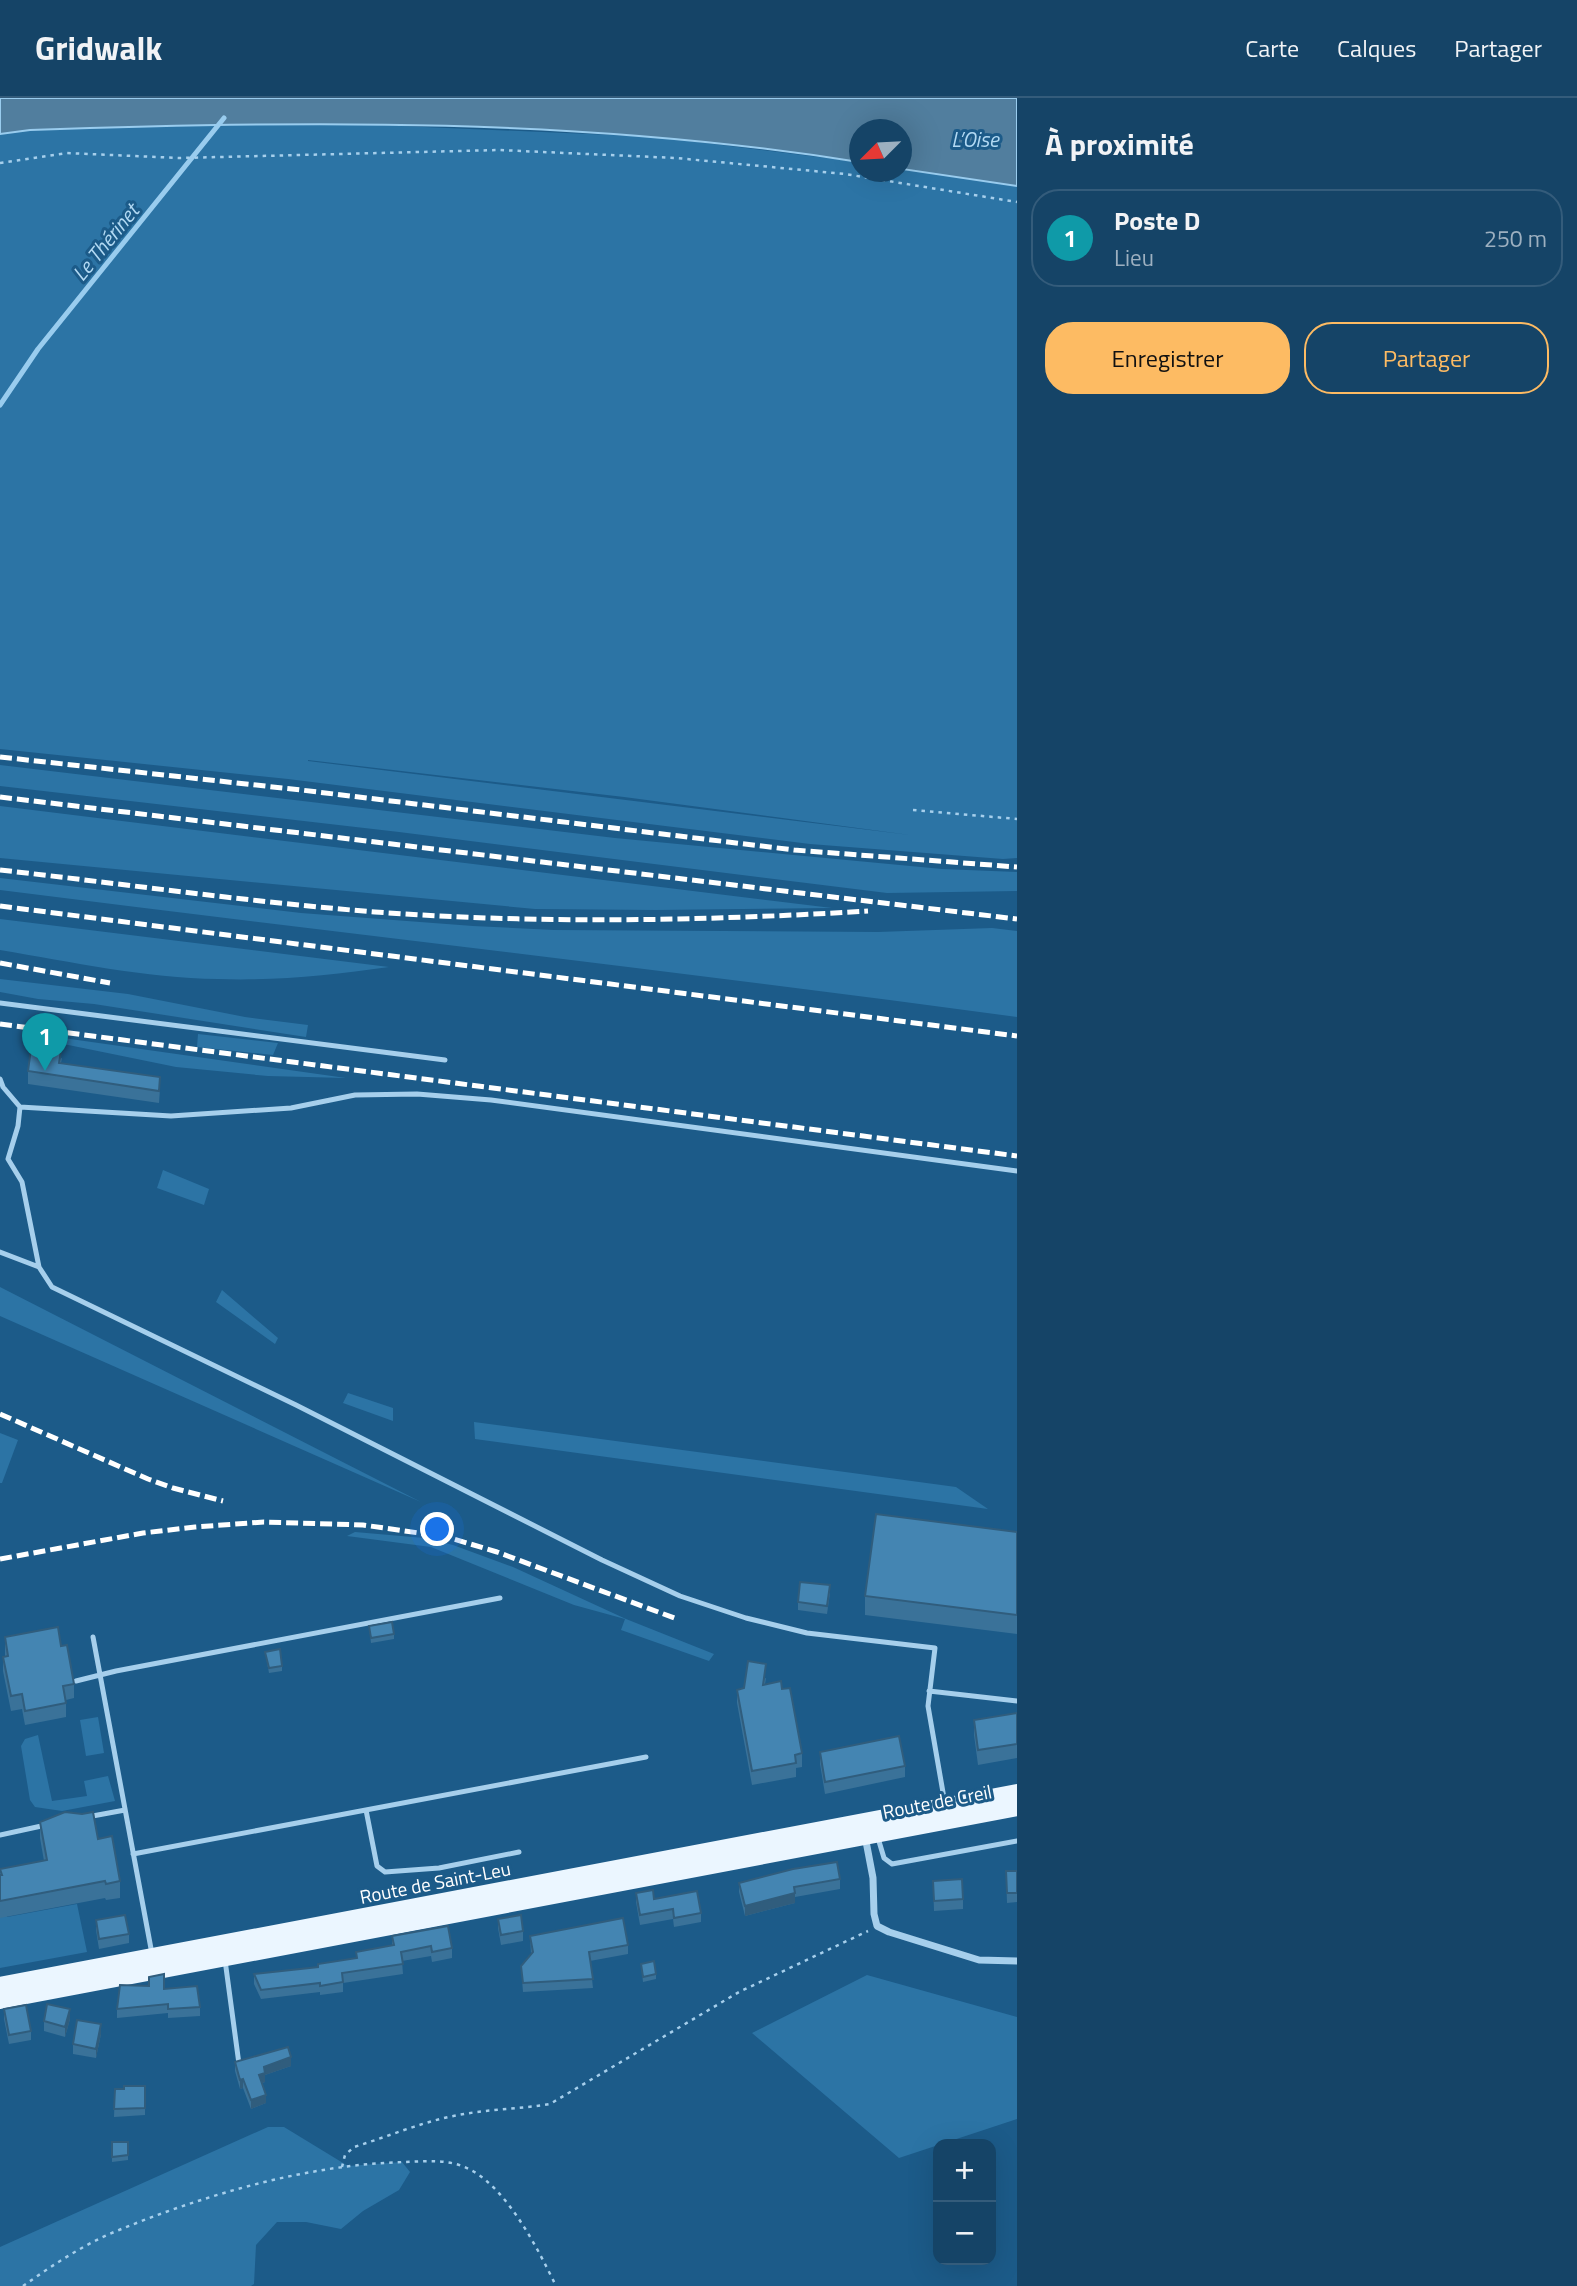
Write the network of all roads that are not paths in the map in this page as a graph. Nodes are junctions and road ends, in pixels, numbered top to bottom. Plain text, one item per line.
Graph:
1 (0, 1003) edge
2 (445, 1060) dead end
3 (0, 1079) edge
4 (20, 1107) junction
5 (8, 1159) junction
6 (0, 1161) edge
7 (1017, 1171) edge
8 (0, 1252) edge
9 (39, 1267) junction
10 (500, 1598) dead end
11 (93, 1637) dead end
12 (101, 1677) junction
13 (76, 1681) edge
14 (929, 1691) junction
15 (1017, 1701) edge
16 (646, 1757) dead end
17 (1017, 1793) edge
18 (1017, 1807) edge
19 (125, 1810) junction
20 (366, 1810) junction
21 (947, 1814) junction
22 (75, 1820) edge
23 (50, 1825) edge
24 (871, 1827) junction
25 (0, 1835) edge
26 (1017, 1841) edge
27 (519, 1852) dead end
28 (133, 1854) junction
29 (152, 1957) junction
30 (224, 1957) junction
31 (1017, 1961) edge
32 (0, 1986) edge
33 (0, 2000) edge
34 (239, 2064) edge

1 - 2 lane
3 - 4 lane
4 - 5 lane
4 - 7 lane
5 - 6 lane
5 - 9 lane
8 - 9 lane
9 - 14 lane
10 - 12 lane
11 - 12 lane
12 - 13 lane
12 - 19 lane
14 - 15 lane
14 - 21 lane
16 - 20 lane
17 - 21 main road, Route de Creil
18 - 21 main road, Route de Creil
19 - 22 lane
19 - 28 lane
20 - 27 lane
20 - 28 lane
21 - 24 main road, Route de Creil
23 - 25 lane
24 - 26 lane
24 - 29 main road, Route de Saint-Leu
24 - 30 main road, Route de Saint-Leu
24 - 31 street
28 - 29 lane
29 - 32 main road, Route de Saint-Leu
30 - 33 main road, Route de Saint-Leu
30 - 34 lane

